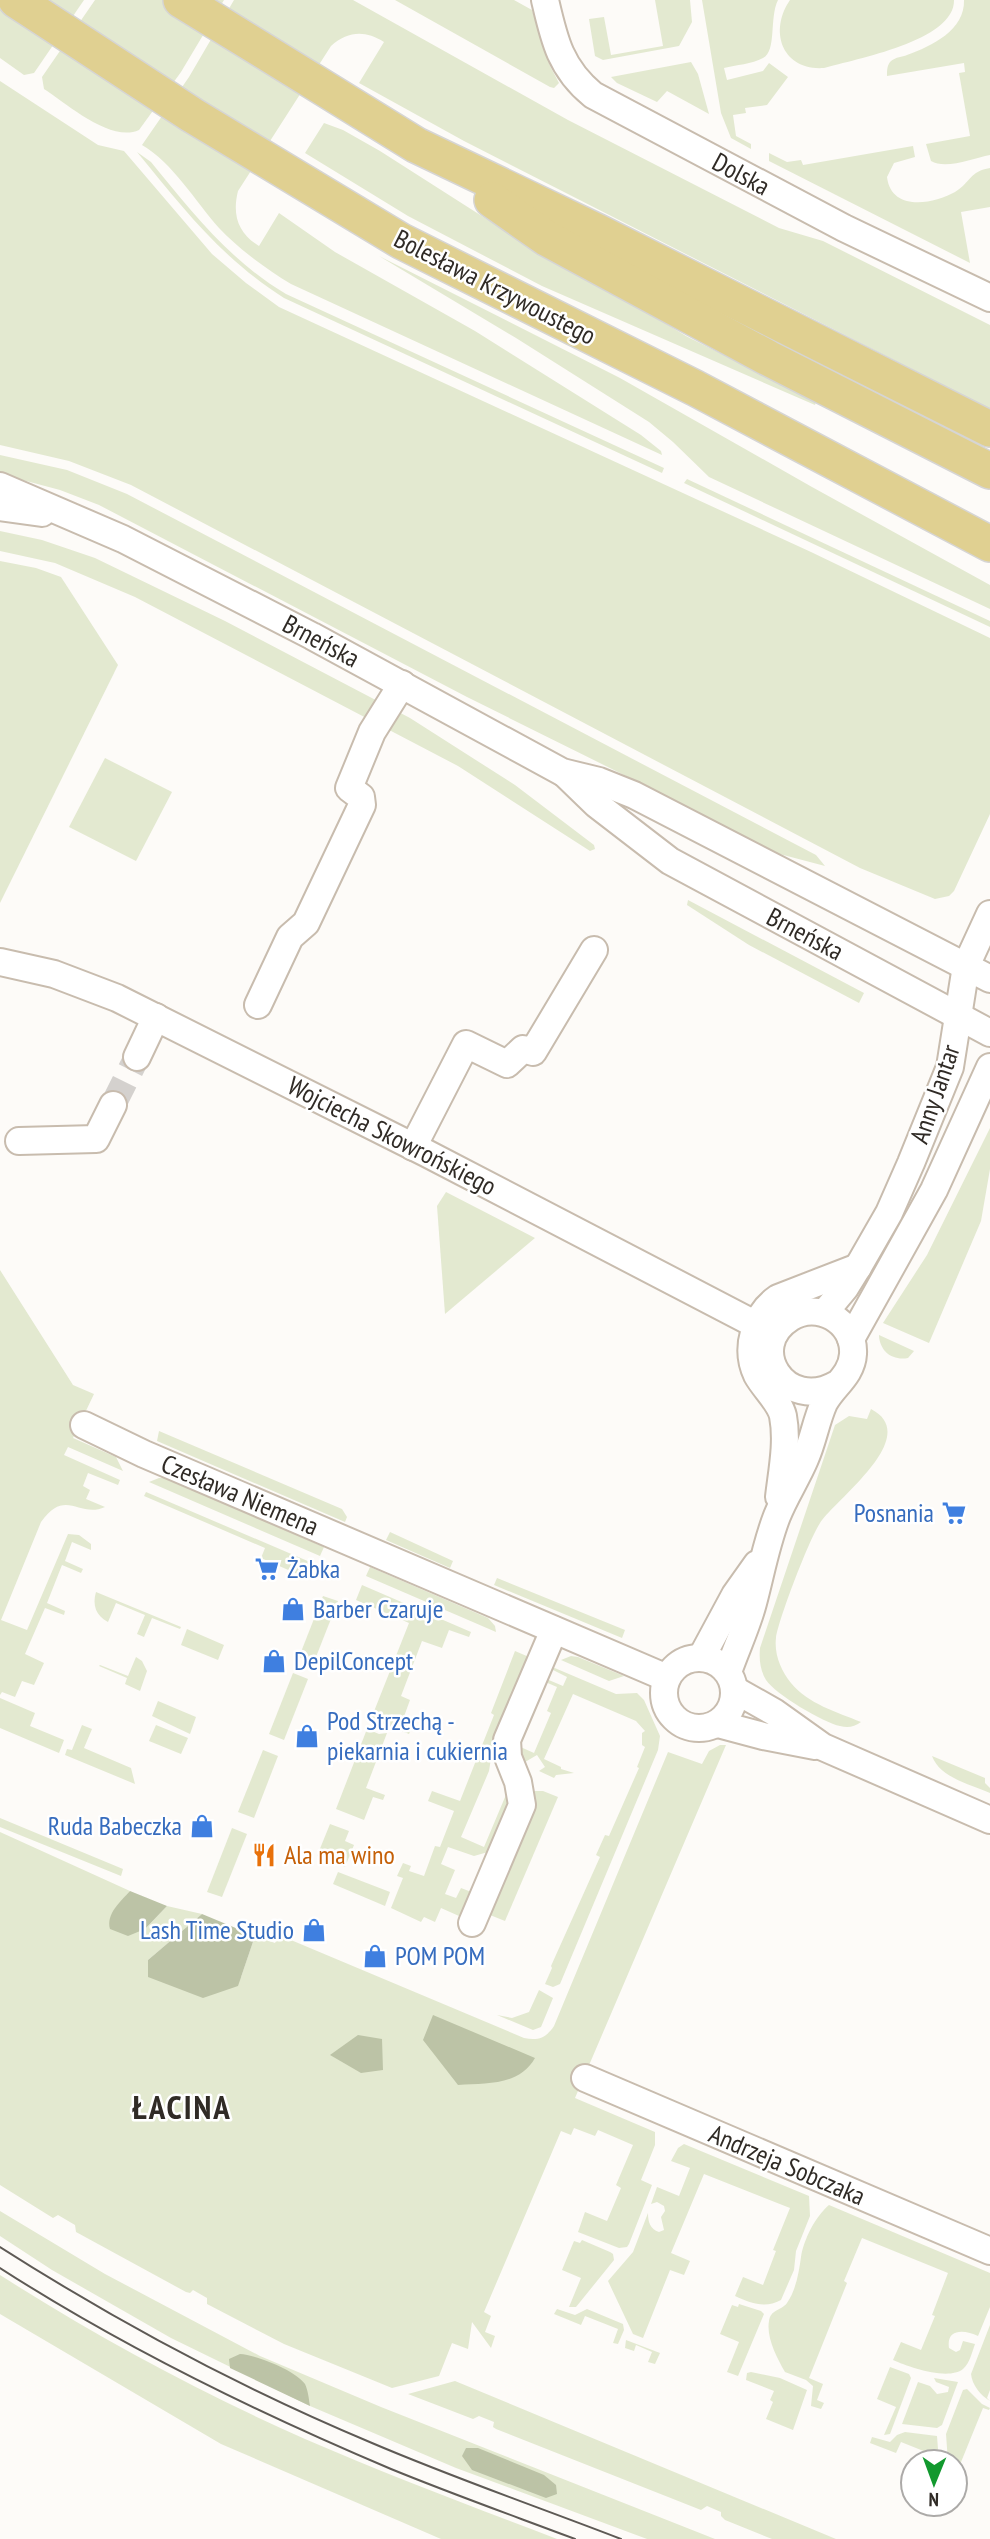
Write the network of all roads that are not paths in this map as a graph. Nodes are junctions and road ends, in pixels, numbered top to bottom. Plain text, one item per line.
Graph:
1 (16, 0) edge
2 (181, 0) edge
3 (545, 0) edge
4 (416, 145) junction
5 (990, 298) edge
6 (990, 429) edge
7 (990, 471) edge
8 (0, 486) edge
9 (0, 507) edge
10 (75, 519) junction
11 (990, 544) edge
12 (402, 684) junction
13 (562, 772) junction
14 (990, 914) edge
15 (594, 950) dead end
16 (0, 962) edge
17 (966, 966) junction
18 (990, 979) edge
19 (258, 1005) dead end
20 (959, 1016) junction
21 (156, 1017) junction
22 (990, 1033) edge
23 (137, 1057) tunnel mouth
24 (990, 1067) edge
25 (113, 1105) tunnel mouth
26 (19, 1141) dead end
27 (413, 1147) junction
28 (858, 1267) junction
29 (825, 1312) junction
30 (765, 1329) junction
31 (851, 1339) junction
32 (837, 1384) junction
33 (84, 1425) dead end
34 (778, 1513) junction
35 (763, 1557) junction
36 (554, 1630) junction
37 (701, 1658) junction
38 (667, 1678) junction
39 (731, 1681) junction
40 (718, 1724) junction
41 (823, 1747) junction
42 (990, 1820) edge
43 (472, 1923) dead end
44 (585, 2078) dead end
45 (990, 2251) edge

1 - 11 main road, Bolesława Krzywoustego
2 - 4 main road
3 - 5 street, Dolska
4 - 6 main road
4 - 7 main road
8 - 10 street, Brneńska
9 - 10 street, Brneńska
10 - 12 street, Brneńska
12 - 13 street, Brneńska
12 - 19 street
13 - 17 street, Brneńska
13 - 20 street, Brneńska
14 - 17 street, Anny Jantar
15 - 27 street
16 - 21 street, Wojciecha Skowrońskiego
17 - 18 street, Brneńska
17 - 20 street, Anny Jantar
20 - 22 street, Brneńska
20 - 28 street, Anny Jantar
21 - 23 street
21 - 27 street, Wojciecha Skowrońskiego
24 - 31 street, Anny Jantar
25 - 26 street
27 - 30 street, Wojciecha Skowrońskiego
28 - 29 street, Anny Jantar
28 - 30 street
29 - 30 street
29 - 31 street
30 - 32 street
30 - 34 street, Anny Jantar
31 - 32 street, Anny Jantar
32 - 34 street, Anny Jantar
33 - 36 street, Czesława Niemena
34 - 35 street, Anny Jantar
35 - 37 street, Anny Jantar
35 - 39 street, Anny Jantar
36 - 38 street, Czesława Niemena
36 - 43 street
37 - 38 street
37 - 39 street
38 - 40 street
39 - 40 street, Anny Jantar
39 - 41 street
40 - 41 street
41 - 42 street
44 - 45 street, Andrzeja Sobczaka

